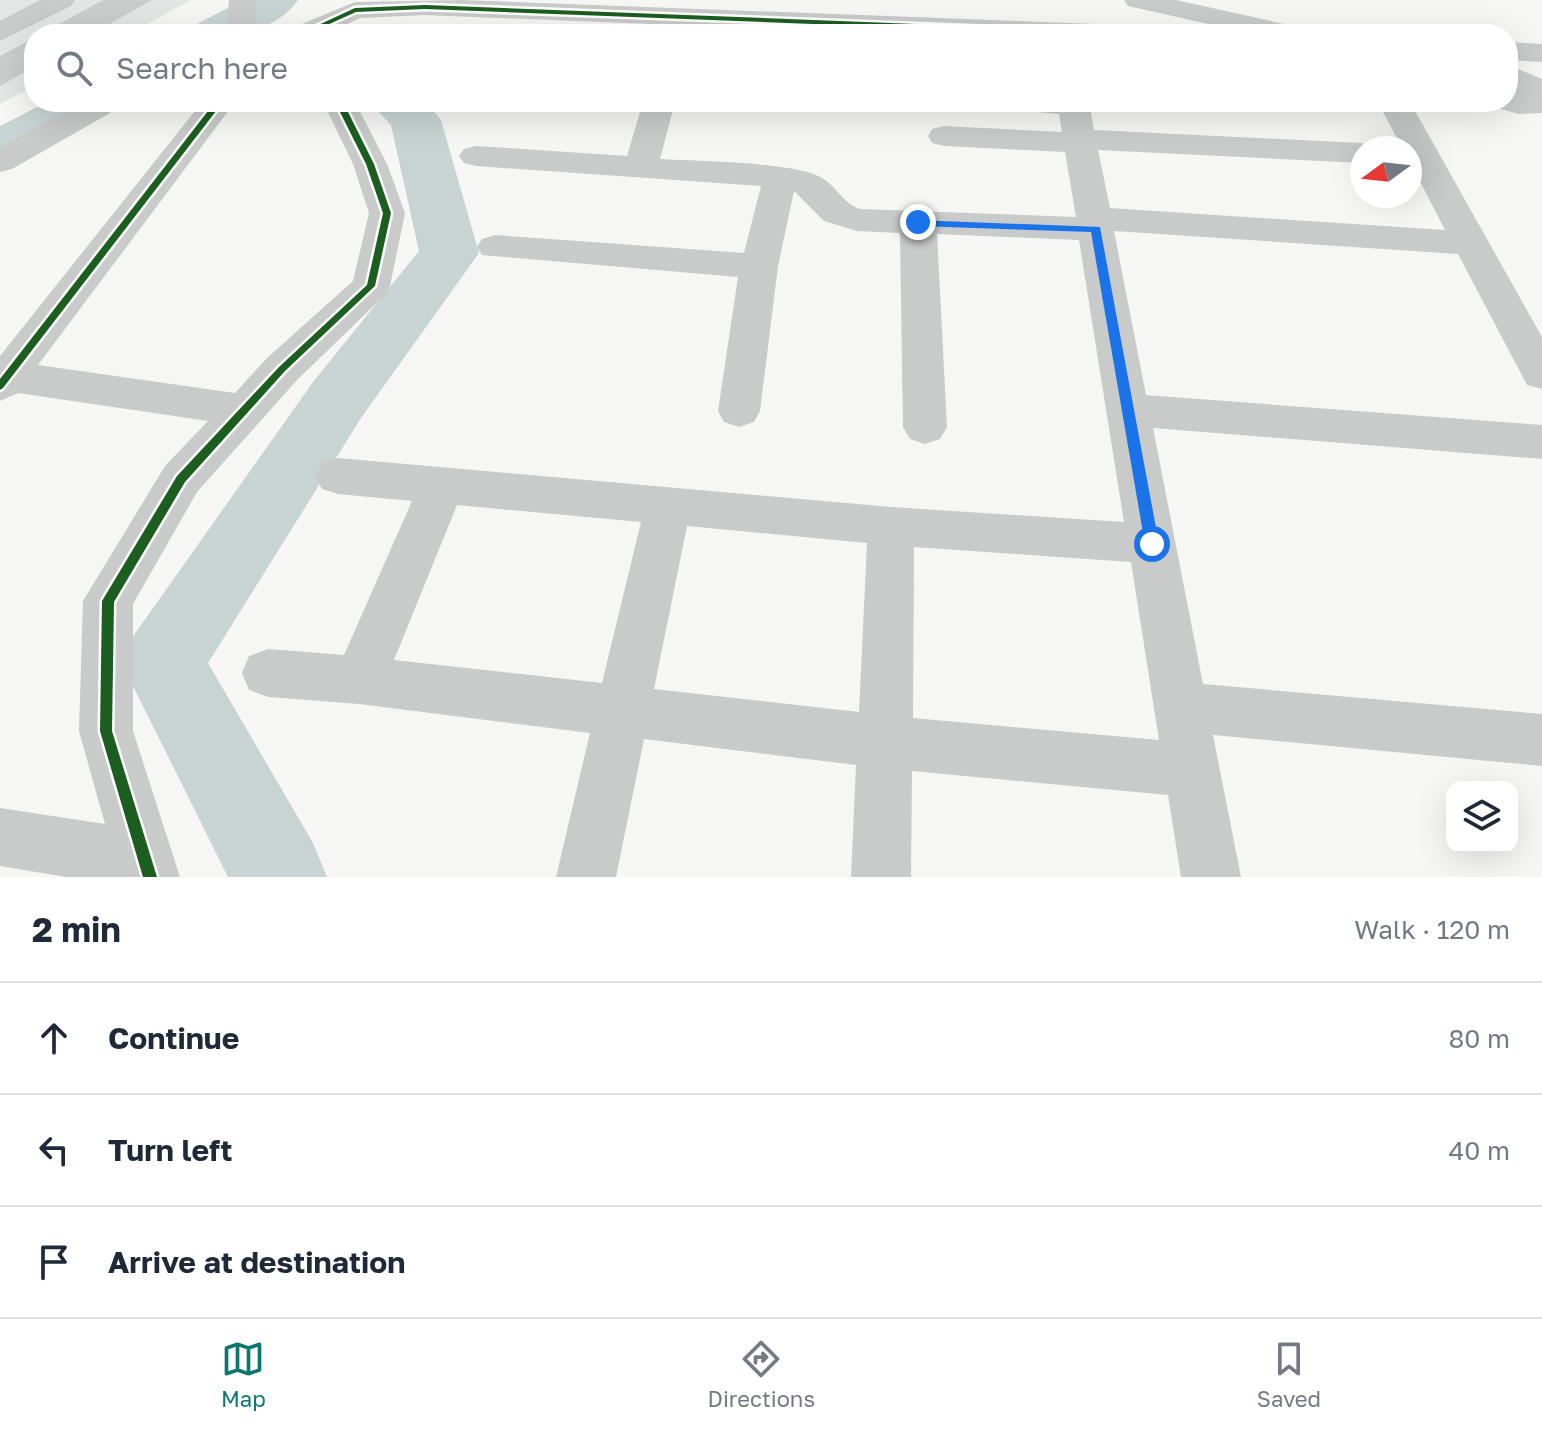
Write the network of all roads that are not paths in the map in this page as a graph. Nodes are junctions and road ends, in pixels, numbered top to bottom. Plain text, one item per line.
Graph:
1 (61, 0) edge
2 (243, 0) edge
3 (1138, 0) edge
4 (528, 5) edge
5 (364, 6) edge
6 (634, 7) edge
7 (242, 24) edge
8 (324, 24) edge
9 (677, 24) edge
10 (1247, 24) edge
11 (0, 32) edge
12 (1518, 52) edge
13 (1542, 53) edge
14 (88, 112) edge
15 (211, 112) edge
16 (344, 112) edge
17 (656, 112) edge
18 (1046, 112) edge
19 (1398, 112) edge
20 (1077, 122) edge
21 (944, 136) dead end
22 (1408, 136) edge
23 (1350, 152) edge
24 (476, 156) dead end
25 (0, 162) edge
26 (1422, 165) edge
27 (641, 167) junction
28 (780, 177) junction
29 (918, 222) junction
30 (1095, 224) junction
31 (1471, 243) junction
32 (495, 247) dead end
33 (759, 266) junction
34 (1542, 374) edge
35 (3, 379) edge
36 (244, 410) junction
37 (1128, 410) junction
38 (739, 411) dead end
39 (925, 427) dead end
40 (1542, 442) edge
41 (338, 476) dead end
42 (442, 486) junction
43 (668, 506) junction
44 (891, 526) junction
45 (1152, 544) junction
46 (268, 673) dead end
47 (359, 680) junction
48 (1181, 707) junction
49 (623, 713) junction
50 (1542, 740) edge
51 (885, 742) junction
52 (1192, 770) junction
53 (0, 837) edge
54 (147, 868) edge
55 (586, 877) edge
56 (881, 877) edge
57 (1211, 877) edge

1 - 11 street
2 - 7 street
3 - 10 street
4 - 5 street
4 - 6 street
5 - 8 street
6 - 9 street
12 - 13 street
14 - 25 street
15 - 35 street
16 - 36 street
17 - 27 street
18 - 20 street
19 - 22 street
20 - 21 street
20 - 23 street
20 - 30 street
24 - 27 street
26 - 31 street
27 - 28 street
28 - 29 street
28 - 33 street
29 - 30 street
29 - 39 street
30 - 31 street
30 - 37 street
31 - 34 street
32 - 33 street
33 - 38 street
35 - 36 street
36 - 54 street
37 - 40 street
37 - 45 street
41 - 42 street
42 - 43 street
42 - 47 street
43 - 44 street
43 - 49 street
44 - 45 street
44 - 51 street
45 - 48 street
46 - 47 street
47 - 49 street
48 - 50 street
48 - 52 street
49 - 51 street
49 - 55 street
51 - 52 street
51 - 56 street
52 - 57 street
53 - 54 street

